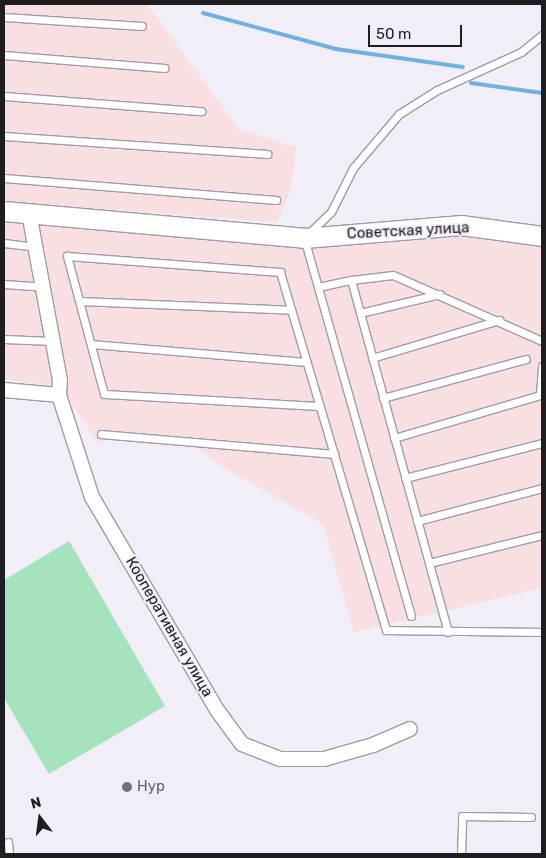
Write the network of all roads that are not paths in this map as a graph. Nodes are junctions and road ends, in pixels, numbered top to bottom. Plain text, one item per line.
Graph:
1 (4, 17) edge
2 (142, 26) dead end
3 (542, 35) edge
4 (4, 56) edge
5 (164, 68) dead end
6 (4, 96) edge
7 (201, 110) dead end
8 (4, 136) edge
9 (267, 154) dead end
10 (4, 178) edge
11 (276, 200) dead end
12 (4, 211) edge
13 (29, 213) junction
14 (542, 236) edge
15 (304, 238) junction
16 (4, 243) edge
17 (36, 247) junction
18 (350, 280) junction
19 (4, 284) edge
20 (318, 286) junction
21 (43, 287) junction
22 (440, 294) junction
23 (80, 302) junction
24 (291, 310) junction
25 (360, 313) junction
26 (499, 320) junction
27 (4, 339) edge
28 (52, 341) junction
29 (542, 341) edge
30 (91, 344) junction
31 (372, 358) junction
32 (526, 359) dead end
33 (306, 362) junction
34 (542, 366) edge
35 (4, 390) edge
36 (59, 395) junction
37 (383, 398) junction
38 (319, 406) junction
39 (101, 434) dead end
40 (394, 438) junction
41 (542, 443) edge
42 (334, 454) junction
43 (405, 478) junction
44 (542, 488) edge
45 (417, 520) junction
46 (542, 536) edge
47 (428, 563) junction
48 (411, 616) dead end
49 (448, 632) junction
50 (542, 632) edge
51 (410, 729) dead end
52 (531, 817) dead end
53 (8, 842) dead end
54 (9, 854) edge
55 (461, 854) edge

1 - 2 lane
3 - 15 lane
4 - 5 lane
6 - 7 lane
8 - 9 lane
10 - 11 lane
12 - 13 main road, Советская улица
13 - 15 main road, Советская улица
13 - 17 street, Кооперативная улица
14 - 15 main road, Советская улица
15 - 20 lane
16 - 17 lane
17 - 21 street, Кооперативная улица
18 - 20 lane
18 - 22 lane
18 - 25 lane
19 - 21 lane
20 - 48 lane
21 - 28 street, Кооперативная улица
22 - 25 lane
22 - 26 lane
23 - 24 lane
23 - 24 lane
23 - 30 lane
24 - 33 lane
25 - 31 lane
26 - 29 lane
26 - 31 lane
27 - 28 lane
28 - 36 street, Кооперативная улица
30 - 33 lane
30 - 38 lane
31 - 37 lane
32 - 37 lane
33 - 38 lane
34 - 40 lane
35 - 36 street
36 - 51 street, Кооперативная улица
37 - 40 lane
38 - 42 lane
39 - 42 lane
40 - 43 lane
41 - 43 lane
42 - 49 lane
43 - 45 lane
44 - 45 lane
45 - 47 lane
46 - 47 lane
47 - 49 lane
49 - 50 lane
52 - 55 lane
53 - 54 lane

